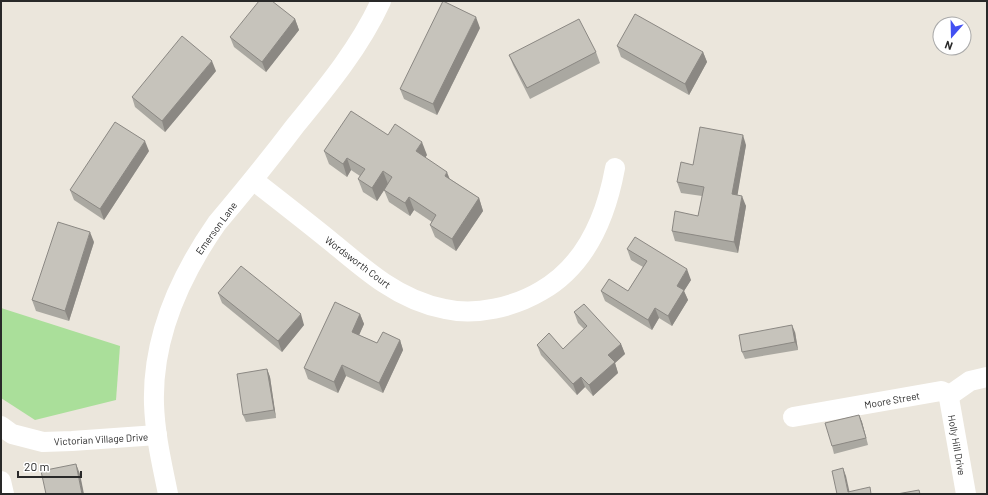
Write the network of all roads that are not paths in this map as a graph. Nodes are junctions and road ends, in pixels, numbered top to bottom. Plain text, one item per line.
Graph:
1 (381, 1) edge
2 (615, 168) dead end
3 (253, 180) junction
4 (987, 377) edge
5 (950, 396) junction
6 (793, 417) dead end
7 (2, 431) edge
8 (157, 435) junction
9 (1, 482) edge
10 (4, 494) edge
11 (168, 494) edge
12 (966, 494) edge

1 - 3 street, Emerson Lane
2 - 3 street, Wordsworth Court
3 - 8 street, Emerson Lane
4 - 5 street
5 - 6 street, Moore Street
5 - 12 street, Holly Hill Drive
7 - 8 street, Victorian Village Drive
8 - 11 street, Emerson Lane
9 - 10 street

